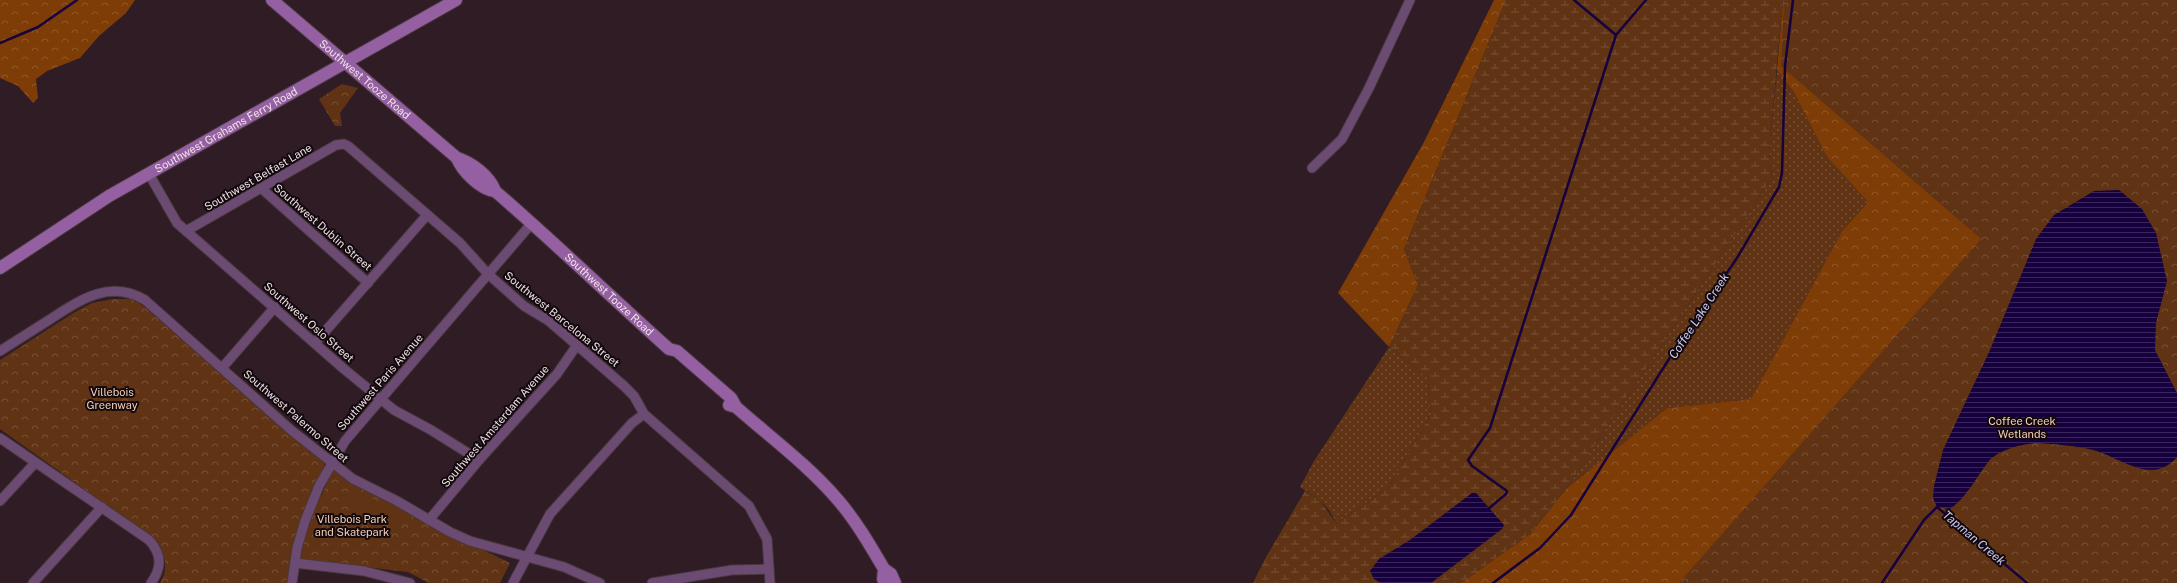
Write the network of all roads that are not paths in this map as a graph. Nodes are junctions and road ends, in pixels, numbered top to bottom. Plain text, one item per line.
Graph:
1 (272, 0) edge
2 (456, 0) edge
3 (1410, 0) edge
4 (346, 62) junction
5 (341, 144) joint
6 (1312, 168) dead end
7 (149, 174) junction
8 (262, 189) junction
9 (427, 215) junction
10 (532, 222) junction
11 (186, 231) junction
12 (0, 268) edge
13 (488, 274) junction
14 (368, 283) junction
15 (275, 307) junction
16 (315, 343) junction
17 (577, 345) junction
18 (0, 351) edge
19 (222, 368) junction
20 (380, 399) junction
21 (644, 414) junction
22 (0, 438) edge
23 (479, 460) junction
24 (36, 462) junction
25 (331, 463) junction
26 (0, 501) edge
27 (102, 507) junction
28 (429, 520) junction
29 (527, 558) junction
30 (295, 563) junction
31 (769, 569) junction
32 (884, 569) junction
33 (33, 583) edge
34 (151, 583) edge
35 (292, 583) edge
36 (410, 583) edge
37 (512, 583) edge
38 (600, 583) edge
39 (652, 583) edge
40 (770, 583) edge
41 (885, 583) edge
42 (895, 583) edge

1 - 4 main road, Southwest Tooze Road
2 - 4 main road, Southwest Grahams Ferry Road
3 - 6 street
4 - 7 main road, Southwest Grahams Ferry Road
4 - 10 main road, Southwest Tooze Road
5 - 8 street, Southwest Belfast Lane
5 - 9 street, Southwest Barcelona Street
7 - 11 street, Southwest Oslo Street
7 - 12 main road, Southwest Grahams Ferry Road
8 - 11 street, Southwest Belfast Lane
8 - 14 street, Southwest Dublin Street
9 - 13 street, Southwest Barcelona Street
9 - 14 street
10 - 13 street, Southwest Paris Avenue
10 - 32 main road, Southwest Tooze Road
11 - 15 street, Southwest Oslo Street
13 - 17 street, Southwest Barcelona Street
13 - 20 street, Southwest Paris Avenue
14 - 16 street
15 - 16 street, Southwest Oslo Street
15 - 19 street
16 - 20 street, Southwest Oslo Street
17 - 21 street, Southwest Barcelona Street
17 - 23 street, Southwest Amsterdam Avenue
18 - 19 street, Southwest Palermo Street
19 - 25 street, Southwest Palermo Street
20 - 23 street, Southwest Oslo Street
20 - 25 street, Southwest Paris Avenue
21 - 29 street
21 - 31 street, Southwest Barcelona Street
22 - 24 street
23 - 28 street, Southwest Amsterdam Avenue
24 - 26 street
24 - 27 street
25 - 28 street, Southwest Palermo Street
25 - 30 street, Southwest Paris Avenue
27 - 33 street
27 - 34 street
28 - 29 street, Southwest Palermo Street
29 - 37 street
29 - 38 street, Southwest Palermo Street
30 - 35 street, Southwest Paris Avenue
30 - 36 street
31 - 39 street
31 - 40 street, Southwest Barcelona Street
32 - 41 main road, Southwest Tooze Road
32 - 42 main road, Southwest Tooze Road

